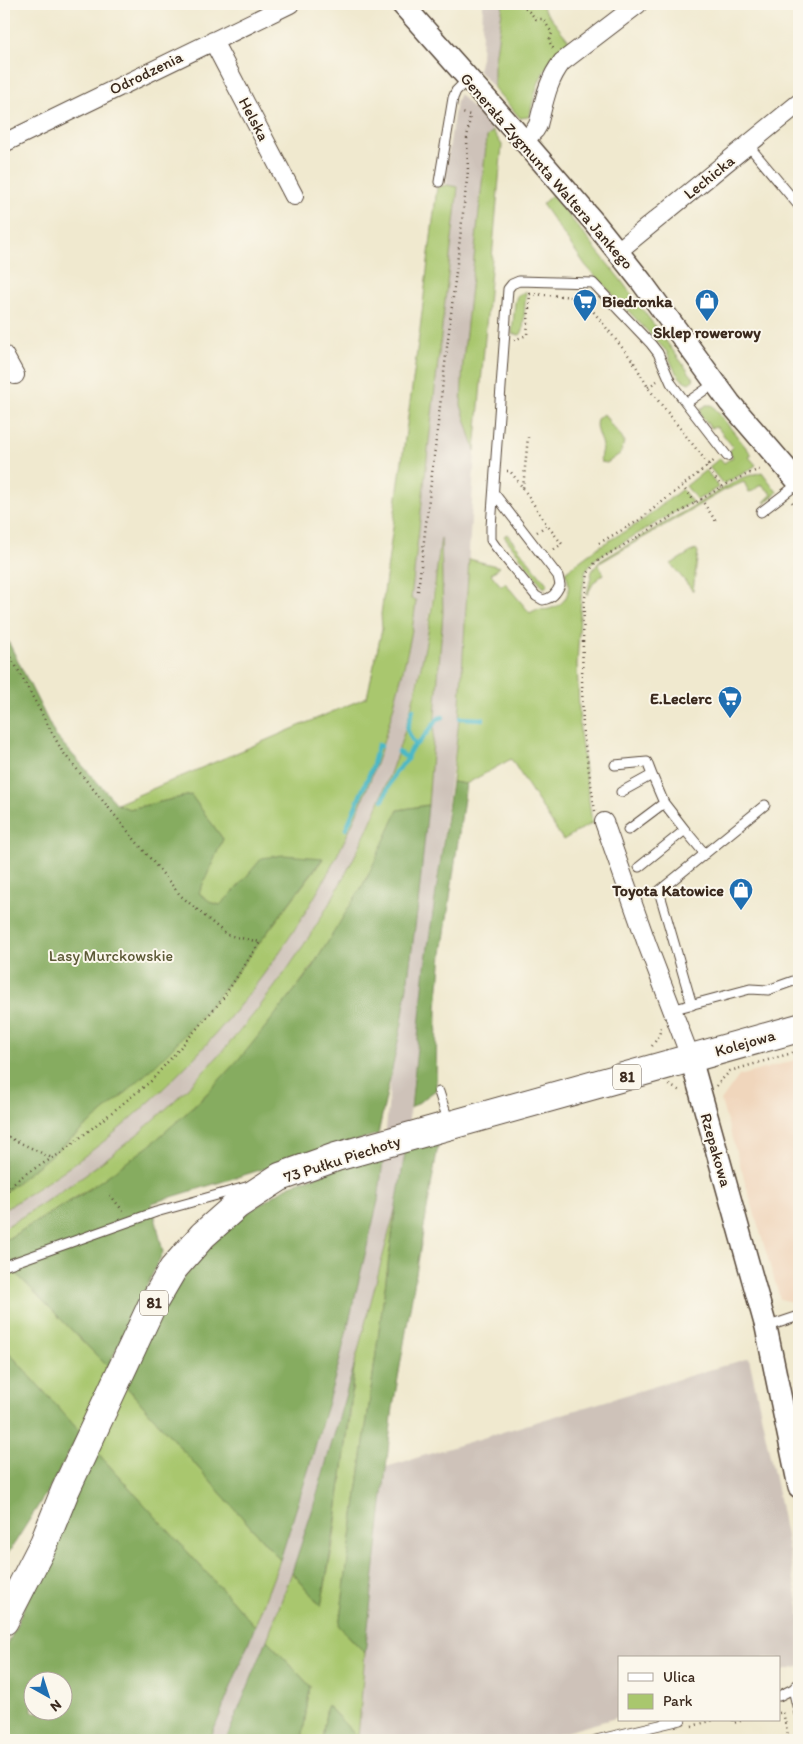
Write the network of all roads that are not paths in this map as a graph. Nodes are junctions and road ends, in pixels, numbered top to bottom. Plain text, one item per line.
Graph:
1 (290, 4) edge
2 (402, 4) edge
3 (638, 4) edge
4 (213, 41) junction
5 (469, 79) junction
6 (799, 103) edge
7 (524, 141) junction
8 (4, 143) edge
9 (748, 145) junction
10 (439, 182) dead end
11 (294, 196) dead end
12 (799, 206) edge
13 (618, 251) junction
14 (4, 355) edge
15 (15, 375) dead end
16 (715, 382) junction
17 (686, 403) junction
18 (726, 454) road end
19 (799, 483) edge
20 (494, 493) junction
21 (761, 512) dead end
22 (614, 765) dead end
23 (652, 775) junction
24 (621, 792) dead end
25 (664, 803) junction
26 (765, 805) dead end
27 (600, 818) road end
28 (628, 830) dead end
29 (685, 830) junction
30 (705, 854) junction
31 (639, 867) dead end
32 (799, 979) edge
33 (692, 1005) junction
34 (666, 1016) junction
35 (799, 1028) edge
36 (691, 1059) junction
37 (439, 1092) dead end
38 (450, 1126) junction
39 (280, 1177) junction
40 (4, 1266) edge
41 (799, 1316) edge
42 (766, 1327) junction
43 (799, 1487) edge
44 (66, 1491) junction
45 (4, 1592) edge
46 (4, 1621) edge
47 (796, 1686) edge
48 (780, 1695) edge
49 (799, 1714) edge
50 (672, 1722) edge
51 (596, 1740) edge

1 - 4 street, Odrodzenia
2 - 5 street, Generała Zygmunta Waltera Jankego
3 - 7 street
4 - 8 street, Odrodzenia
4 - 11 street, Helska
5 - 7 street, Generała Zygmunta Waltera Jankego
5 - 10 lane
6 - 9 street, Lechicka
7 - 13 street, Generała Zygmunta Waltera Jankego
9 - 12 lane
9 - 13 street, Lechicka
13 - 16 street, Generała Zygmunta Waltera Jankego
14 - 15 street
16 - 17 lane
16 - 19 street, Generała Zygmunta Waltera Jankego
17 - 18 lane
17 - 20 lane
19 - 21 lane
20 - 20 lane
22 - 23 lane
23 - 24 lane
23 - 25 lane
25 - 28 lane
25 - 29 lane
26 - 30 lane
27 - 34 street, Rzepakowa
29 - 30 lane
29 - 31 lane
30 - 33 lane
32 - 33 lane
33 - 34 lane
34 - 36 street, Rzepakowa
35 - 36 main road, Kolejowa / 81
36 - 38 main road, 73 Pułku Piechoty / 81
36 - 42 street, Rzepakowa
37 - 38 lane
38 - 39 main road, 73 Pułku Piechoty / 81
39 - 40 lane
39 - 44 main road, 73 Pułku Piechoty / 81
41 - 42 lane
42 - 43 street, Rzepakowa
44 - 45 main road, 73 Pułku Piechoty / 81
44 - 46 main road, 73 Pułku Piechoty / 81
47 - 48 lane
47 - 49 lane
50 - 51 lane

